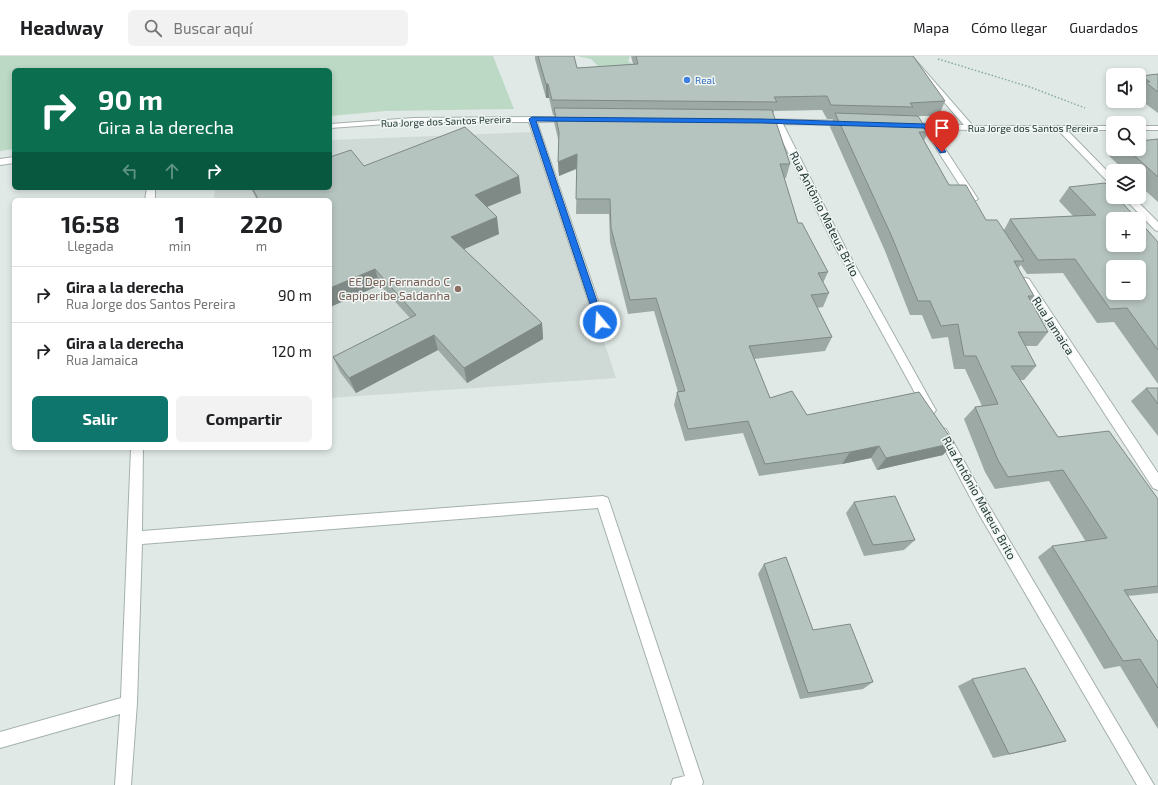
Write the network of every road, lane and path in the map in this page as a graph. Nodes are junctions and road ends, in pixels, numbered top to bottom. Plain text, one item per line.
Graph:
1 (908, 56) edge
2 (936, 58) dead end
3 (1090, 109) dead end
4 (583, 118) edge
5 (532, 119) junction
6 (754, 121) edge
7 (777, 121) junction
8 (856, 124) edge
9 (903, 125) edge
10 (332, 126) edge
11 (926, 126) junction
12 (971, 128) junction
13 (1060, 128) junction
14 (1106, 128) edge
15 (1146, 128) edge
16 (1158, 128) edge
17 (12, 160) edge
18 (0, 162) edge
19 (1106, 175) edge
20 (1135, 204) edge
21 (977, 206) edge
22 (1158, 228) edge
23 (1019, 273) edge
24 (605, 336) dead end
25 (137, 450) edge
26 (1158, 484) edge
27 (136, 538) junction
28 (129, 703) junction
29 (0, 740) edge
30 (123, 785) edge
31 (679, 785) edge
32 (1146, 785) edge

1 - 12 street
2 - 3 path
4 - 5 street, Rua Jorge dos Santos Pereira
5 - 10 street, Rua Jorge dos Santos Pereira
5 - 24 street
6 - 7 street
7 - 8 street
7 - 32 street, Rua Antônio Mateus Brito
9 - 11 street, Rua Jorge dos Santos Pereira
11 - 12 street, Rua Jorge dos Santos Pereira
11 - 21 street
12 - 13 street, Rua Jorge dos Santos Pereira
13 - 14 street, Rua Jorge dos Santos Pereira
13 - 19 street
15 - 16 street
17 - 18 street
20 - 22 street
23 - 26 street, Rua Jamaica
25 - 27 street
27 - 28 street
27 - 31 street
28 - 29 street
28 - 30 street

